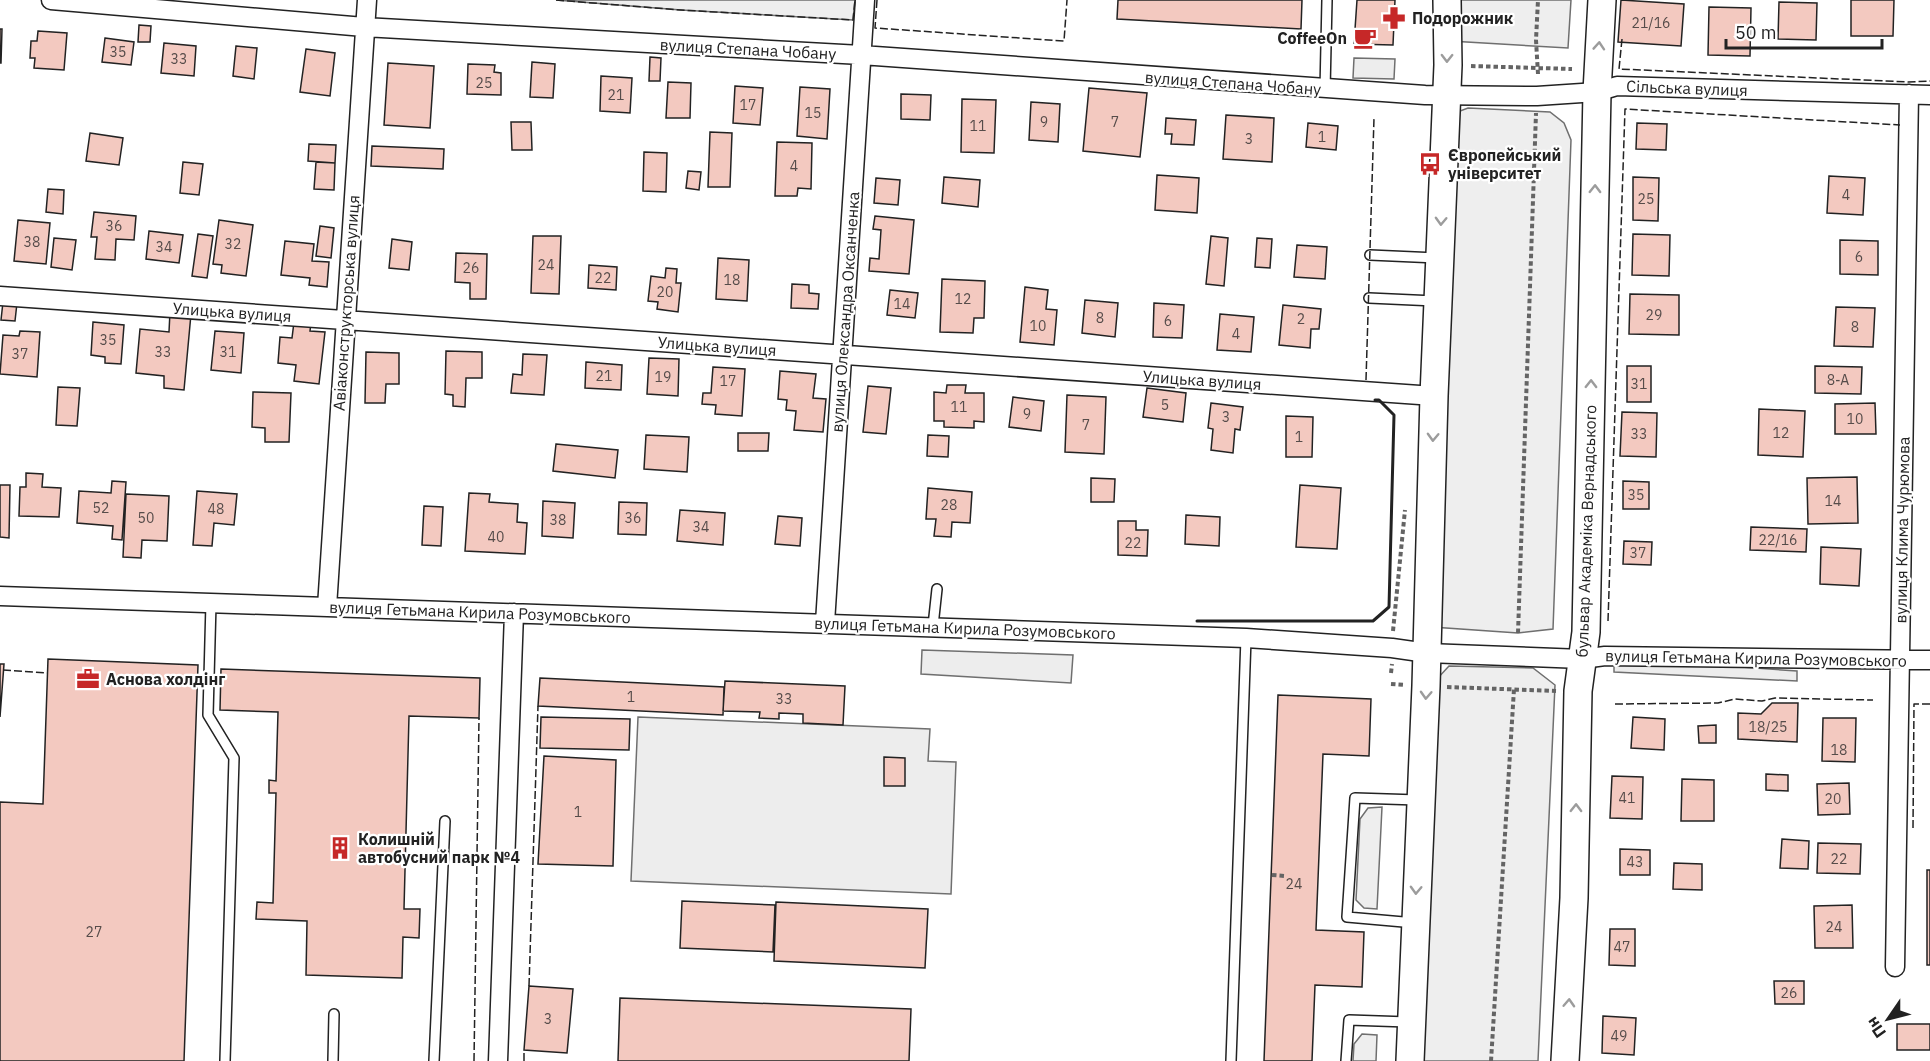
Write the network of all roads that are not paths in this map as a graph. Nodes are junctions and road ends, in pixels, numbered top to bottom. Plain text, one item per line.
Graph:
1 (51, 0) edge
2 (367, 0) edge
3 (865, 0) edge
4 (1327, 0) edge
5 (1447, 0) edge
6 (1602, 0) edge
7 (364, 27) junction
8 (861, 55) junction
9 (1325, 90) junction
10 (1597, 92) junction
11 (1910, 94) junction
12 (1445, 95) junction
13 (1930, 95) edge
14 (1370, 255) dead end
15 (1439, 258) junction
16 (0, 296) edge
17 (1369, 298) dead end
18 (1438, 301) junction
19 (345, 320) junction
20 (842, 355) junction
21 (1434, 396) junction
22 (937, 589) dead end
23 (0, 596) edge
24 (211, 603) junction
25 (327, 607) junction
26 (514, 613) junction
27 (825, 623) junction
28 (933, 626) junction
29 (1246, 638) junction
30 (1427, 653) junction
31 (1582, 659) junction
32 (1900, 660) junction
33 (1930, 660) edge
34 (1420, 800) junction
35 (445, 821) dead end
36 (1415, 923) junction
37 (1895, 966) dead end
38 (334, 1014) dead end
39 (1412, 1022) junction
40 (225, 1061) edge
41 (333, 1061) edge
42 (434, 1061) edge
43 (498, 1061) edge
44 (1231, 1061) edge
45 (1346, 1061) edge
46 (1410, 1061) edge
47 (1565, 1061) edge

1 - 7 street, вулиця Степана Чобану
2 - 7 street, Авіаконструкторська вулиця
3 - 8 street, вулиця Олександра Оксанченка
4 - 9 lane
5 -> 12 main road
10 -> 6 main road, бульвар Академіка Вернадського
7 - 8 street, вулиця Степана Чобану
7 - 19 street, Авіаконструкторська вулиця
8 - 9 street, вулиця Степана Чобану
8 - 20 street, вулиця Олександра Оксанченка
9 - 12 street, вулиця Степана Чобану
10 - 11 street, Сільська вулиця
10 - 12 street, Сільська вулиця
31 -> 10 main road, бульвар Академіка Вернадського
11 - 13 street, Сільська вулиця
11 - 32 street, вулиця Клима Чурюмова
12 -> 15 main road
14 - 15 lane
15 - 18 main road
16 - 19 street, Улицька вулиця
17 - 18 lane
18 - 21 main road
19 - 20 street, Улицька вулиця
19 - 25 street, Авіаконструкторська вулиця
20 - 21 street, Улицька вулиця
20 - 27 street, вулиця Олександра Оксанченка
21 -> 30 main road
22 - 28 lane
23 - 24 street, вулиця Гетьмана Кирила Розумовського
24 - 25 street, вулиця Гетьмана Кирила Розумовського
24 - 40 lane
25 - 26 street, вулиця Гетьмана Кирила Розумовського
26 - 27 street, вулиця Гетьмана Кирила Розумовського
26 - 43 street
27 - 28 street, вулиця Гетьмана Кирила Розумовського
28 - 29 street, вулиця Гетьмана Кирила Розумовського
29 - 30 street, вулиця Гетьмана Кирила Розумовського
29 - 44 lane
30 - 31 street, вулиця Гетьмана Кирила Розумовського
30 -> 34 main road
31 - 32 street, вулиця Гетьмана Кирила Розумовського
47 -> 31 main road, бульвар Академіка Вернадського
32 - 33 street, вулиця Гетьмана Кирила Розумовського
32 - 37 street, вулиця Клима Чурюмова
34 -> 36 main road
34 - 36 lane
35 - 42 lane
36 - 39 main road
38 - 41 lane
39 - 45 lane
39 - 46 main road

